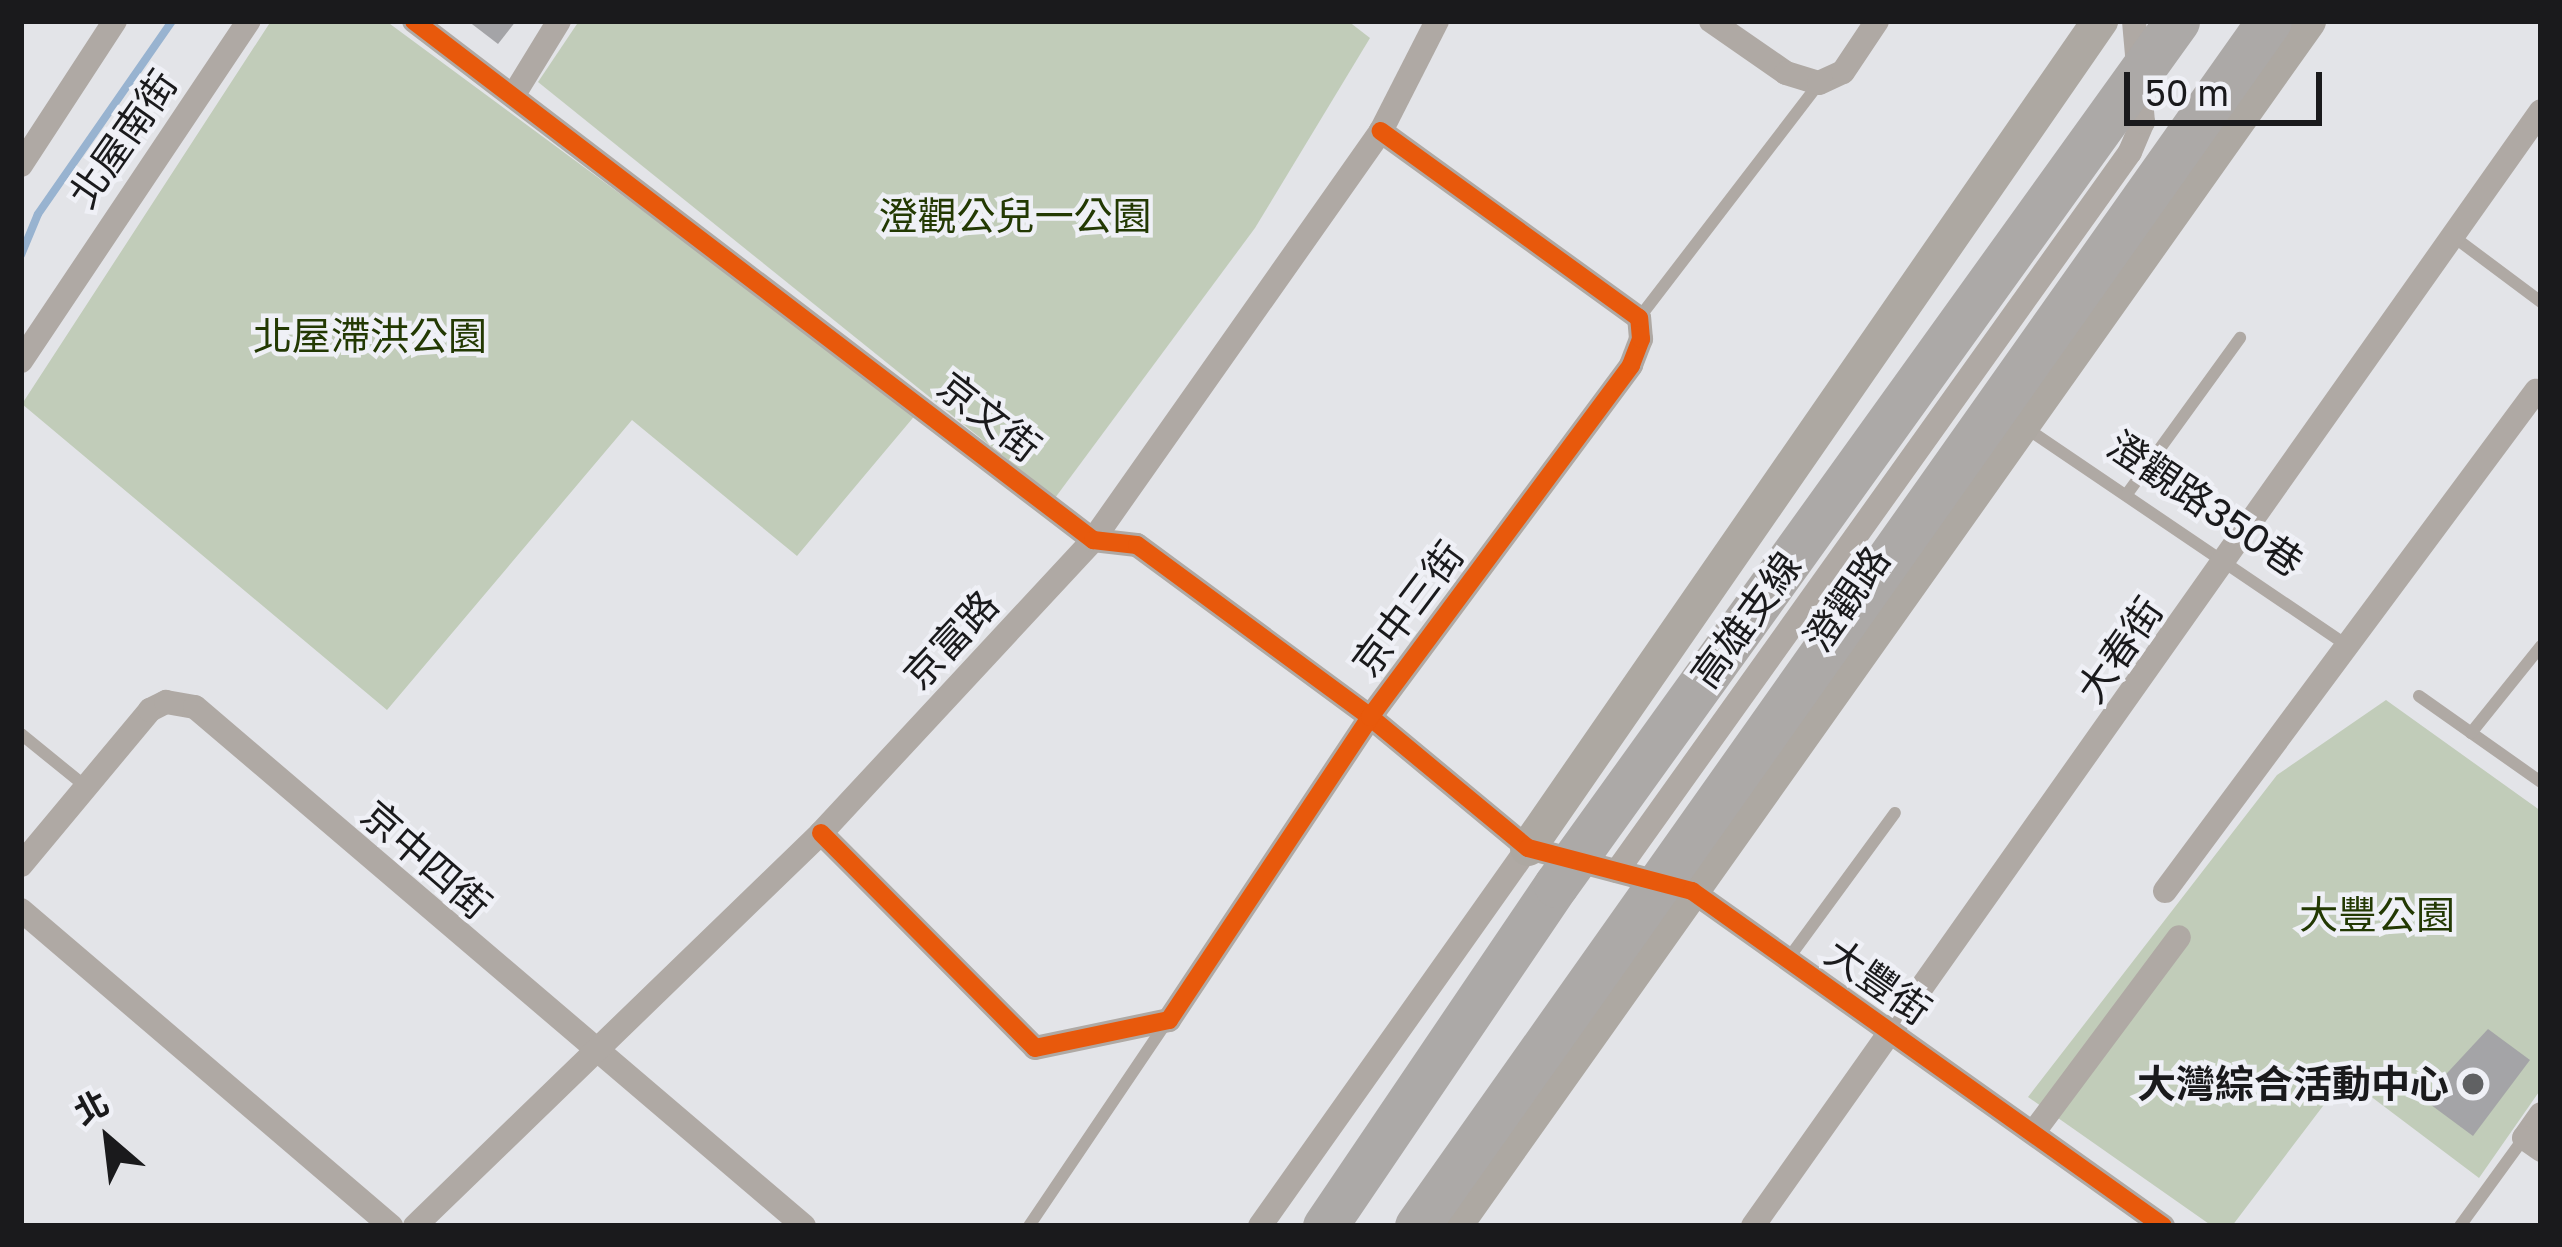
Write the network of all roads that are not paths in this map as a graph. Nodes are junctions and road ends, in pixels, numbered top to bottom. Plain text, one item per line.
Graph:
1 (115, 21) edge
2 (249, 21) edge
3 (414, 21) edge
4 (559, 21) edge
5 (1437, 21) edge
6 (1711, 21) edge
7 (1877, 21) edge
8 (2100, 21) edge
9 (2134, 21) edge
10 (2177, 21) edge
11 (2269, 21) edge
12 (2308, 21) edge
13 (1819, 83) junction
14 (513, 96) junction
15 (2541, 111) edge
16 (32, 126) edge
17 (1381, 130) junction
18 (21, 165) edge
19 (2454, 237) junction
20 (2541, 302) edge
21 (1639, 318) junction
22 (2240, 338) dead end
23 (21, 361) edge
24 (2536, 391) dead end
25 (2022, 425) junction
26 (2127, 494) junction
27 (1093, 540) junction
28 (2226, 560) junction
29 (2347, 645) junction
30 (2541, 646) edge
31 (2419, 696) dead end
32 (1370, 717) junction
33 (2471, 733) junction
34 (21, 734) edge
35 (2541, 782) edge
36 (86, 787) junction
37 (1894, 813) dead end
38 (821, 833) junction
39 (1528, 848) junction
40 (21, 866) edge
41 (1618, 872) junction
42 (1692, 891) junction
43 (2165, 891) dead end
44 (21, 910) edge
45 (2179, 938) dead end
46 (1789, 959) junction
47 (1168, 1020) junction
48 (1894, 1034) junction
49 (595, 1055) junction
50 (2541, 1114) edge
51 (2033, 1133) junction
52 (2532, 1144) edge
53 (1767, 1221) edge
54 (391, 1226) edge
55 (415, 1226) edge
56 (803, 1226) edge
57 (1029, 1226) edge
58 (1260, 1226) edge
59 (1324, 1226) edge
60 (1417, 1226) edge
61 (1454, 1226) edge
62 (2163, 1226) edge
63 (2460, 1226) edge

1 - 16 street
2 - 23 street, 北屋南街
3 - 14 street, 京文街
4 - 14 street
5 - 17 street, 京富路
6 - 13 street
7 - 13 street
8 - 39 street
9 - 41 street
10 - 59 highway, 高雄支線
11 - 60 highway, 高雄支線
12 - 25 street, 澄觀路
13 - 21 lane
14 - 27 street, 京文街
15 - 19 street, 大春街
16 - 18 street
17 - 21 street
17 - 27 street, 京富路
19 - 20 lane
19 - 28 street, 大春街
21 - 32 street, 京中三街
22 - 26 lane
24 - 29 street
25 - 26 lane, 澄觀路350巷
25 - 42 street, 澄觀路
26 - 28 lane, 澄觀路350巷
27 - 32 street, 京文街
27 - 38 street, 京富路
28 - 29 lane, 澄觀路350巷
28 - 48 street, 大春街
29 - 43 street
30 - 33 lane
31 - 33 lane
32 - 39 street, 京文街
32 - 47 street, 京中三街
33 - 35 lane
34 - 36 lane
36 - 40 street, 京中四街
36 - 49 street, 京中四街
37 - 46 lane
38 - 47 street
38 - 49 street, 京富路
39 - 41 street, 大豐街
39 - 58 street
41 - 42 street, 大豐街
42 - 46 street, 大豐街
42 - 61 street, 澄觀路
44 - 54 street
45 - 51 street
46 - 48 street, 大豐街
47 - 57 lane
48 - 51 street, 大豐街
48 - 53 street, 大春街
49 - 55 street, 京富路
49 - 56 street, 京中四街
50 - 52 street
51 - 62 street, 大豐街
52 - 63 lane

